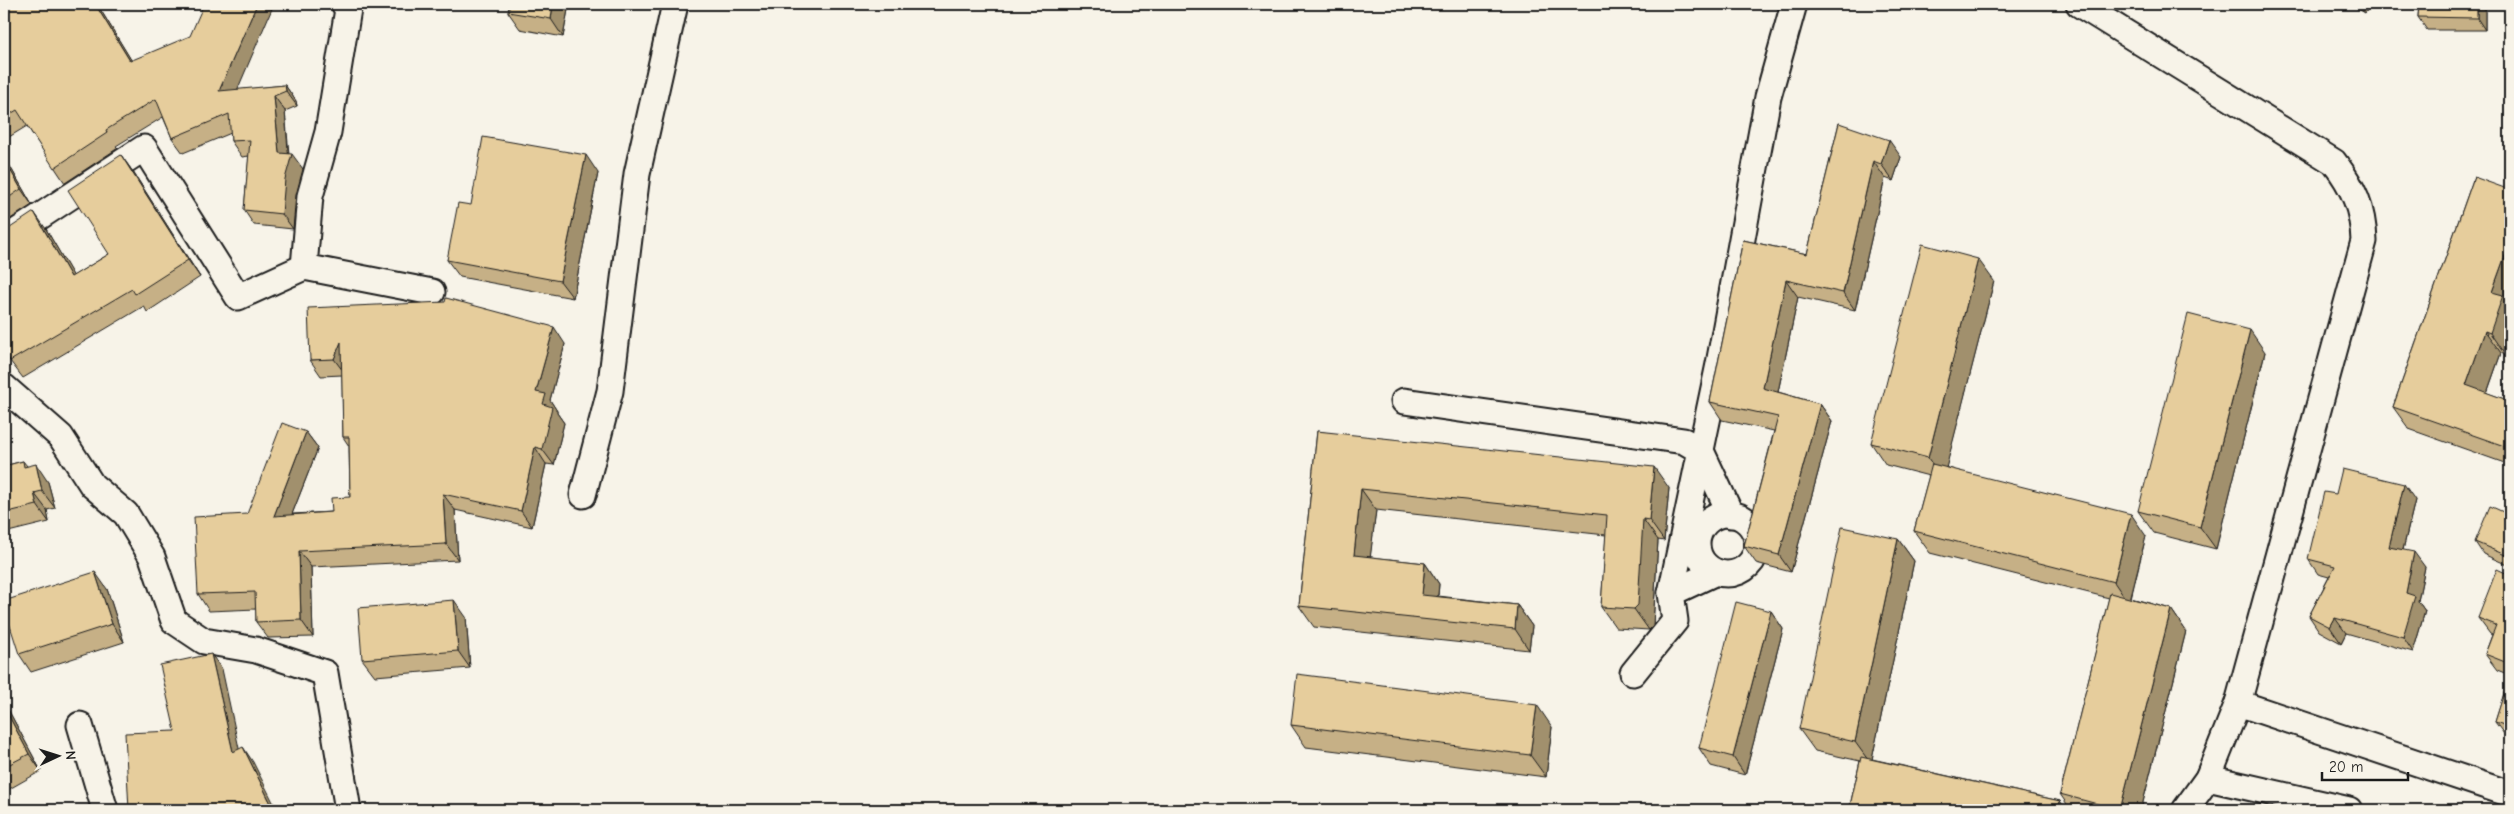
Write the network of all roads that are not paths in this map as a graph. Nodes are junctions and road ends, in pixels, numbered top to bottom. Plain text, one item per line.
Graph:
1 (344, 4) edge
2 (675, 4) edge
3 (1794, 4) edge
4 (2078, 4) edge
5 (4, 240) edge
6 (304, 267) junction
7 (432, 292) dead end
8 (4, 387) edge
9 (1404, 401) dead end
10 (1701, 451) junction
11 (583, 495) dead end
12 (1731, 515) junction
13 (1716, 572) junction
14 (1671, 593) junction
15 (1633, 673) dead end
16 (2238, 703) junction
17 (80, 725) dead end
18 (2208, 778) junction
19 (2510, 794) edge
20 (105, 810) edge
21 (348, 810) edge
22 (2185, 810) edge
23 (2349, 810) edge

1 - 6 street
2 - 11 street
3 - 10 street
4 - 16 street
5 - 6 street
6 - 7 street
8 - 21 street
9 - 10 street
10 - 12 street
10 - 14 street
12 - 13 street
12 - 13 street
13 - 14 street
14 - 15 street
16 - 18 street
16 - 19 street
17 - 20 street
18 - 22 street
18 - 23 street

